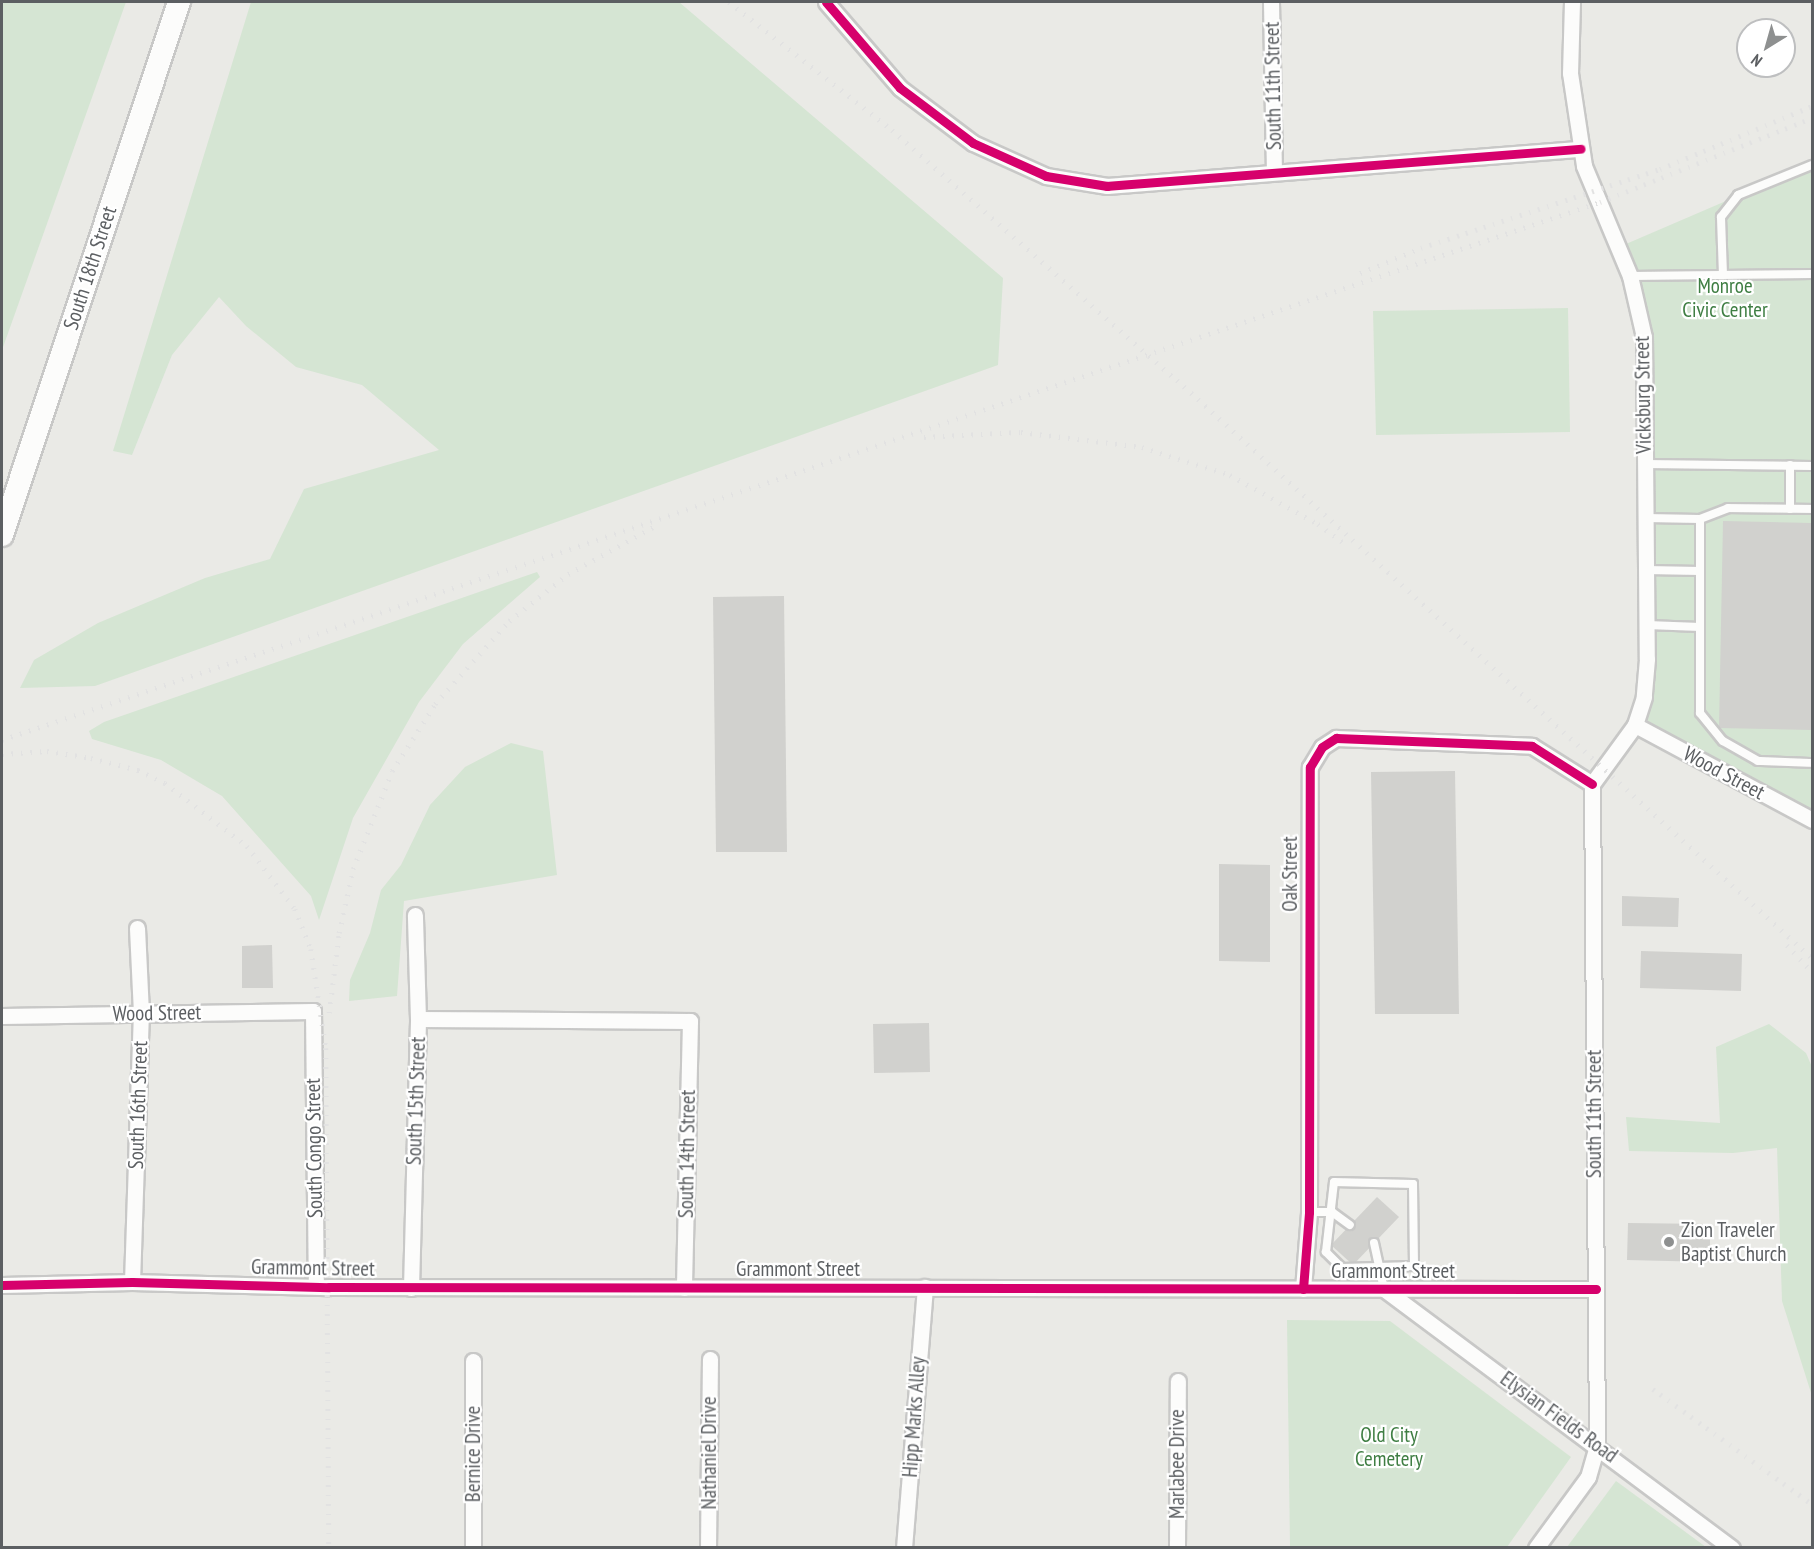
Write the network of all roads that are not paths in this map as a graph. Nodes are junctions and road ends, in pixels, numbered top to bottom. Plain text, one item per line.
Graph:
1 (179, 2) edge
2 (826, 2) edge
3 (1271, 2) edge
4 (1572, 2) edge
5 (1581, 149) junction
6 (1812, 165) edge
7 (1274, 170) junction
8 (1812, 274) edge
9 (1724, 275) junction
10 (1630, 276) junction
11 (1645, 464) junction
12 (1790, 465) junction
13 (1812, 466) edge
14 (1790, 509) junction
15 (1812, 509) edge
16 (1646, 518) junction
17 (1700, 519) junction
18 (2, 535) edge
19 (1646, 570) junction
20 (1700, 571) junction
21 (1647, 625) junction
22 (1700, 627) junction
23 (1635, 725) junction
24 (1812, 763) edge
25 (1592, 784) junction
26 (1812, 820) edge
27 (415, 915) dead end
28 (137, 928) dead end
29 (313, 1011) joint
30 (141, 1013) junction
31 (2, 1016) edge
32 (418, 1019) junction
33 (1309, 1212) junction
34 (1332, 1212) junction
35 (1350, 1225) dead end
36 (1374, 1243) dead end
37 (1382, 1268) junction
38 (132, 1282) junction
39 (2, 1285) edge
40 (316, 1286) junction
41 (925, 1287) junction
42 (411, 1288) junction
43 (684, 1288) junction
44 (1303, 1289) junction
45 (1384, 1289) junction
46 (1596, 1289) junction
47 (710, 1359) dead end
48 (473, 1360) dead end
49 (1178, 1380) dead end
50 (1597, 1445) junction
51 (473, 1548) edge
52 (708, 1548) edge
53 (904, 1548) edge
54 (1177, 1548) edge
55 (1536, 1548) edge
56 (1732, 1548) edge

1 - 18 main road, South 18th Street
2 - 7 street
3 - 7 street, South 11th Street
4 - 5 street, Vicksburg Street
5 - 7 street
5 - 10 street, Vicksburg Street
6 - 9 lane
8 - 9 lane
9 - 10 lane
10 - 11 street, Vicksburg Street
11 - 12 lane
11 - 16 street, Vicksburg Street
12 - 13 lane
12 - 14 lane
14 - 15 lane
14 - 17 lane
16 - 17 lane
16 - 19 street, Vicksburg Street
17 - 20 lane
19 - 20 lane
19 - 21 street, Vicksburg Street
20 - 22 lane
21 - 22 lane
21 - 23 street, Vicksburg Street
22 - 24 lane
23 - 25 street, Vicksburg Street
23 - 26 street, Wood Street
25 - 33 street, Oak Street
25 - 46 street, South 11th Street
27 - 32 street, South 15th Street
28 - 30 street, South 16th Street
29 - 30 street, Wood Street
29 - 40 street, South Congo Street
30 - 31 street, Wood Street
30 - 38 street, South 16th Street
32 - 42 street, South 15th Street
32 - 43 street, South 14th Street
33 - 34 lane
33 - 44 street, Oak Street
34 - 35 lane
34 - 37 lane
34 - 37 lane
36 - 37 lane
37 - 45 lane
38 - 39 street, Grammont Street
38 - 40 street, Grammont Street
40 - 42 street, Grammont Street
41 - 43 street, Grammont Street
41 - 44 street, Grammont Street
41 - 53 street, Hipp Marks Alley
42 - 43 street, Grammont Street
44 - 45 street, Grammont Street
45 - 46 street, Grammont Street
45 - 50 street, Elysian Fields Road
46 - 50 street, South 11th Street
47 - 52 street, Nathaniel Drive
48 - 51 street, Bernice Drive
49 - 54 street, Marlabee Drive
50 - 55 street, South 11th Street
50 - 56 street, Elysian Fields Road

